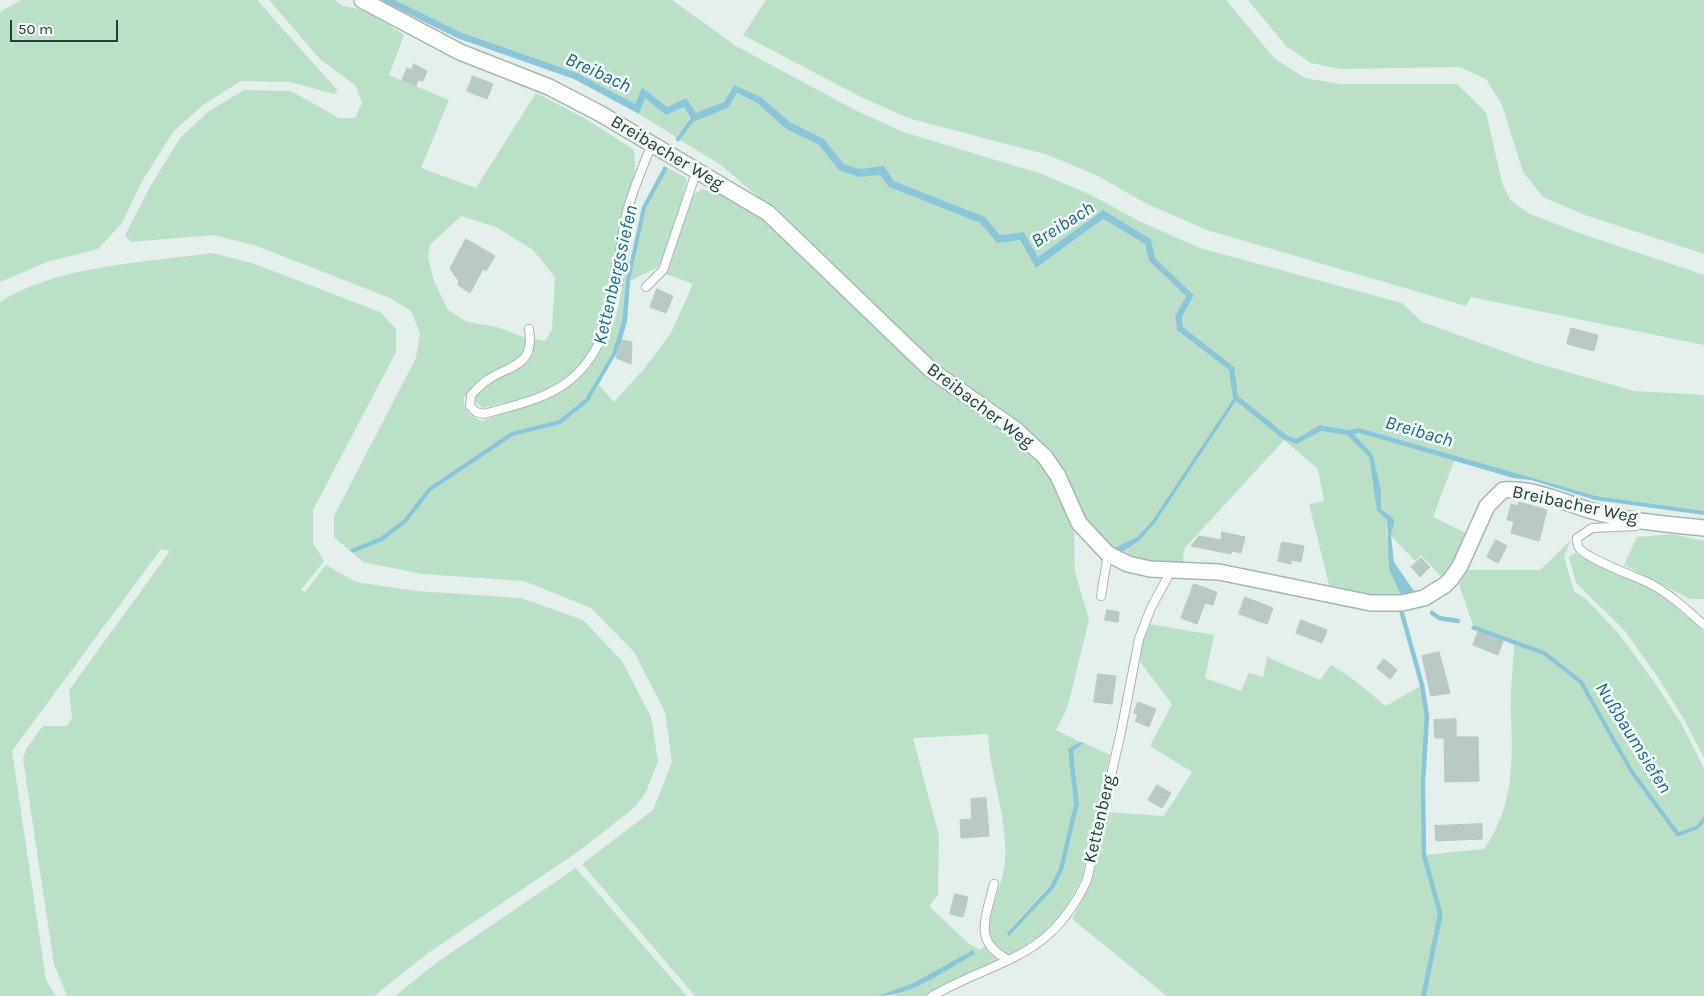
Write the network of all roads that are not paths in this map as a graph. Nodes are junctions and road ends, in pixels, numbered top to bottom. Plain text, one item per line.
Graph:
1 (362, 0) edge
2 (652, 144) junction
3 (697, 170) junction
4 (646, 287) dead end
5 (529, 329) dead end
6 (1663, 524) junction
7 (1704, 528) edge
8 (1108, 554) junction
9 (1172, 569) junction
10 (1101, 596) dead end
11 (1704, 625) edge
12 (994, 884) dead end
13 (1009, 960) junction
14 (932, 996) edge

1 - 2 street, Breibacher Weg
2 - 3 street, Breibacher Weg
2 - 5 lane
3 - 4 lane
3 - 8 street, Breibacher Weg
6 - 7 street, Breibacher Weg
6 - 9 street, Breibacher Weg
6 - 11 lane
8 - 9 street, Breibacher Weg
8 - 10 lane
9 - 13 lane, Kettenberg
12 - 13 lane
13 - 14 lane, Kettenberg

